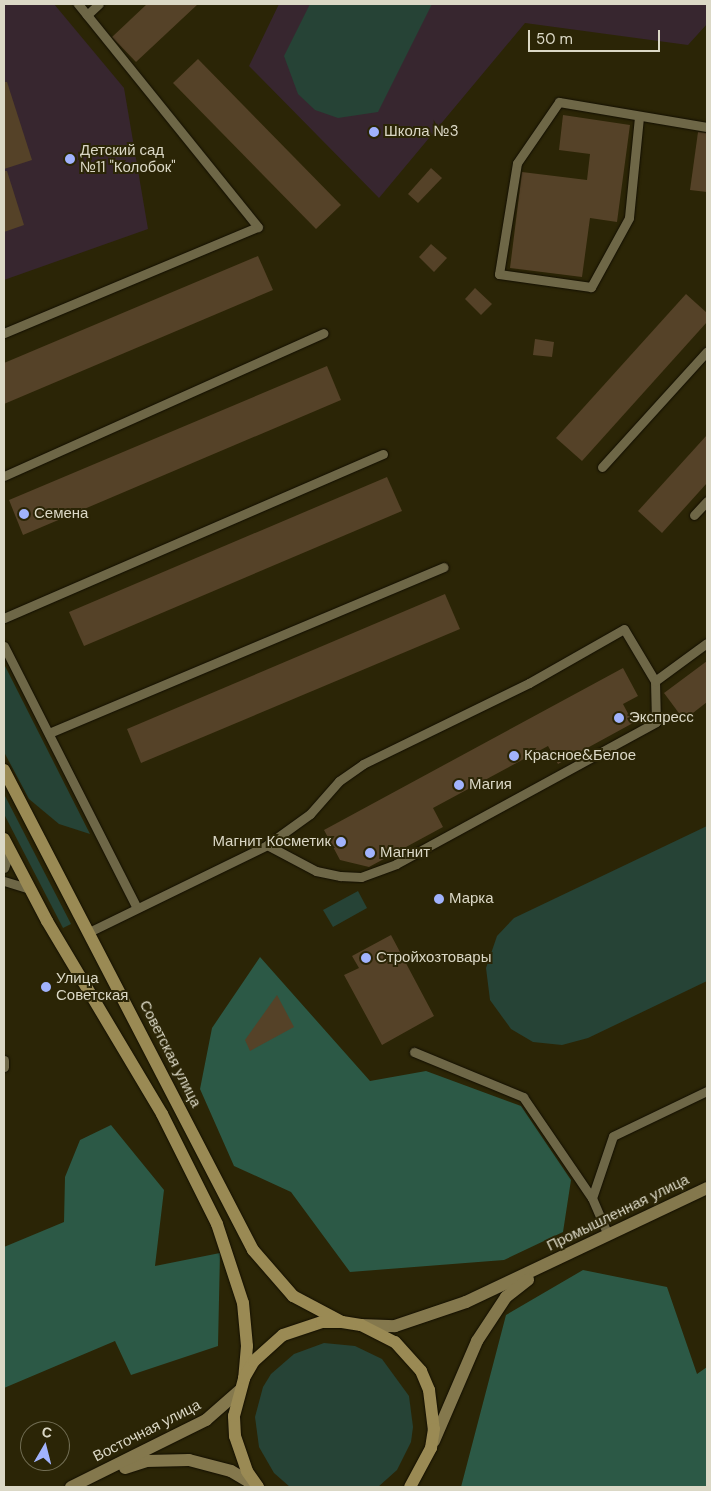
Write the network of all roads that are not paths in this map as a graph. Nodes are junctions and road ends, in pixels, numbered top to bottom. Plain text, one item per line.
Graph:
1 (78, 4) edge
2 (99, 4) edge
3 (87, 15) junction
4 (639, 117) junction
5 (707, 128) edge
6 (4, 333) edge
7 (324, 333) dead end
8 (707, 351) edge
9 (383, 454) dead end
10 (602, 467) dead end
11 (4, 476) edge
12 (707, 501) edge
13 (694, 515) dead end
14 (443, 567) dead end
15 (4, 618) edge
16 (707, 643) edge
17 (4, 646) edge
18 (655, 681) junction
19 (49, 733) junction
20 (4, 770) edge
21 (4, 839) edge
22 (267, 845) junction
23 (10, 851) junction
24 (4, 868) edge
25 (4, 881) edge
26 (30, 889) junction
27 (136, 906) junction
28 (89, 932) junction
29 (414, 1052) dead end
30 (4, 1060) edge
31 (4, 1067) edge
32 (707, 1091) edge
33 (707, 1188) edge
34 (592, 1198) junction
35 (608, 1234) junction
36 (543, 1268) junction
37 (342, 1322) junction
38 (361, 1325) junction
39 (244, 1378) junction
40 (239, 1391) junction
41 (431, 1448) junction
42 (91, 1478) junction
43 (71, 1487) edge
44 (258, 1487) edge
45 (410, 1487) edge

1 - 3 lane
2 - 3 lane
3 - 6 lane
4 - 4 lane
4 - 5 lane
7 - 11 lane
8 - 10 lane
9 - 15 lane
12 - 13 lane
14 - 19 lane
16 - 18 lane
17 - 19 lane
18 - 22 lane
18 - 22 lane
19 - 27 lane
20 - 28 main road, Советская улица
21 - 23 main road
22 - 27 lane
23 - 24 lane
23 - 26 main road
25 - 26 lane
26 - 39 main road
27 - 28 lane
28 - 37 main road, Советская улица
29 - 34 lane
30 - 31 lane
32 - 34 lane
33 - 35 street, Промышленная улица
34 - 35 lane
35 - 36 street, Промышленная улица
36 - 38 street, Промышленная улица
36 - 41 street, Промышленная улица
37 - 38 main road
37 - 39 main road
38 - 41 main road
39 - 40 main road
40 - 42 street, Восточная улица
40 - 44 main road
41 - 45 main road
42 - 43 street, Восточная улица
42 - 44 street, Восточная улица

